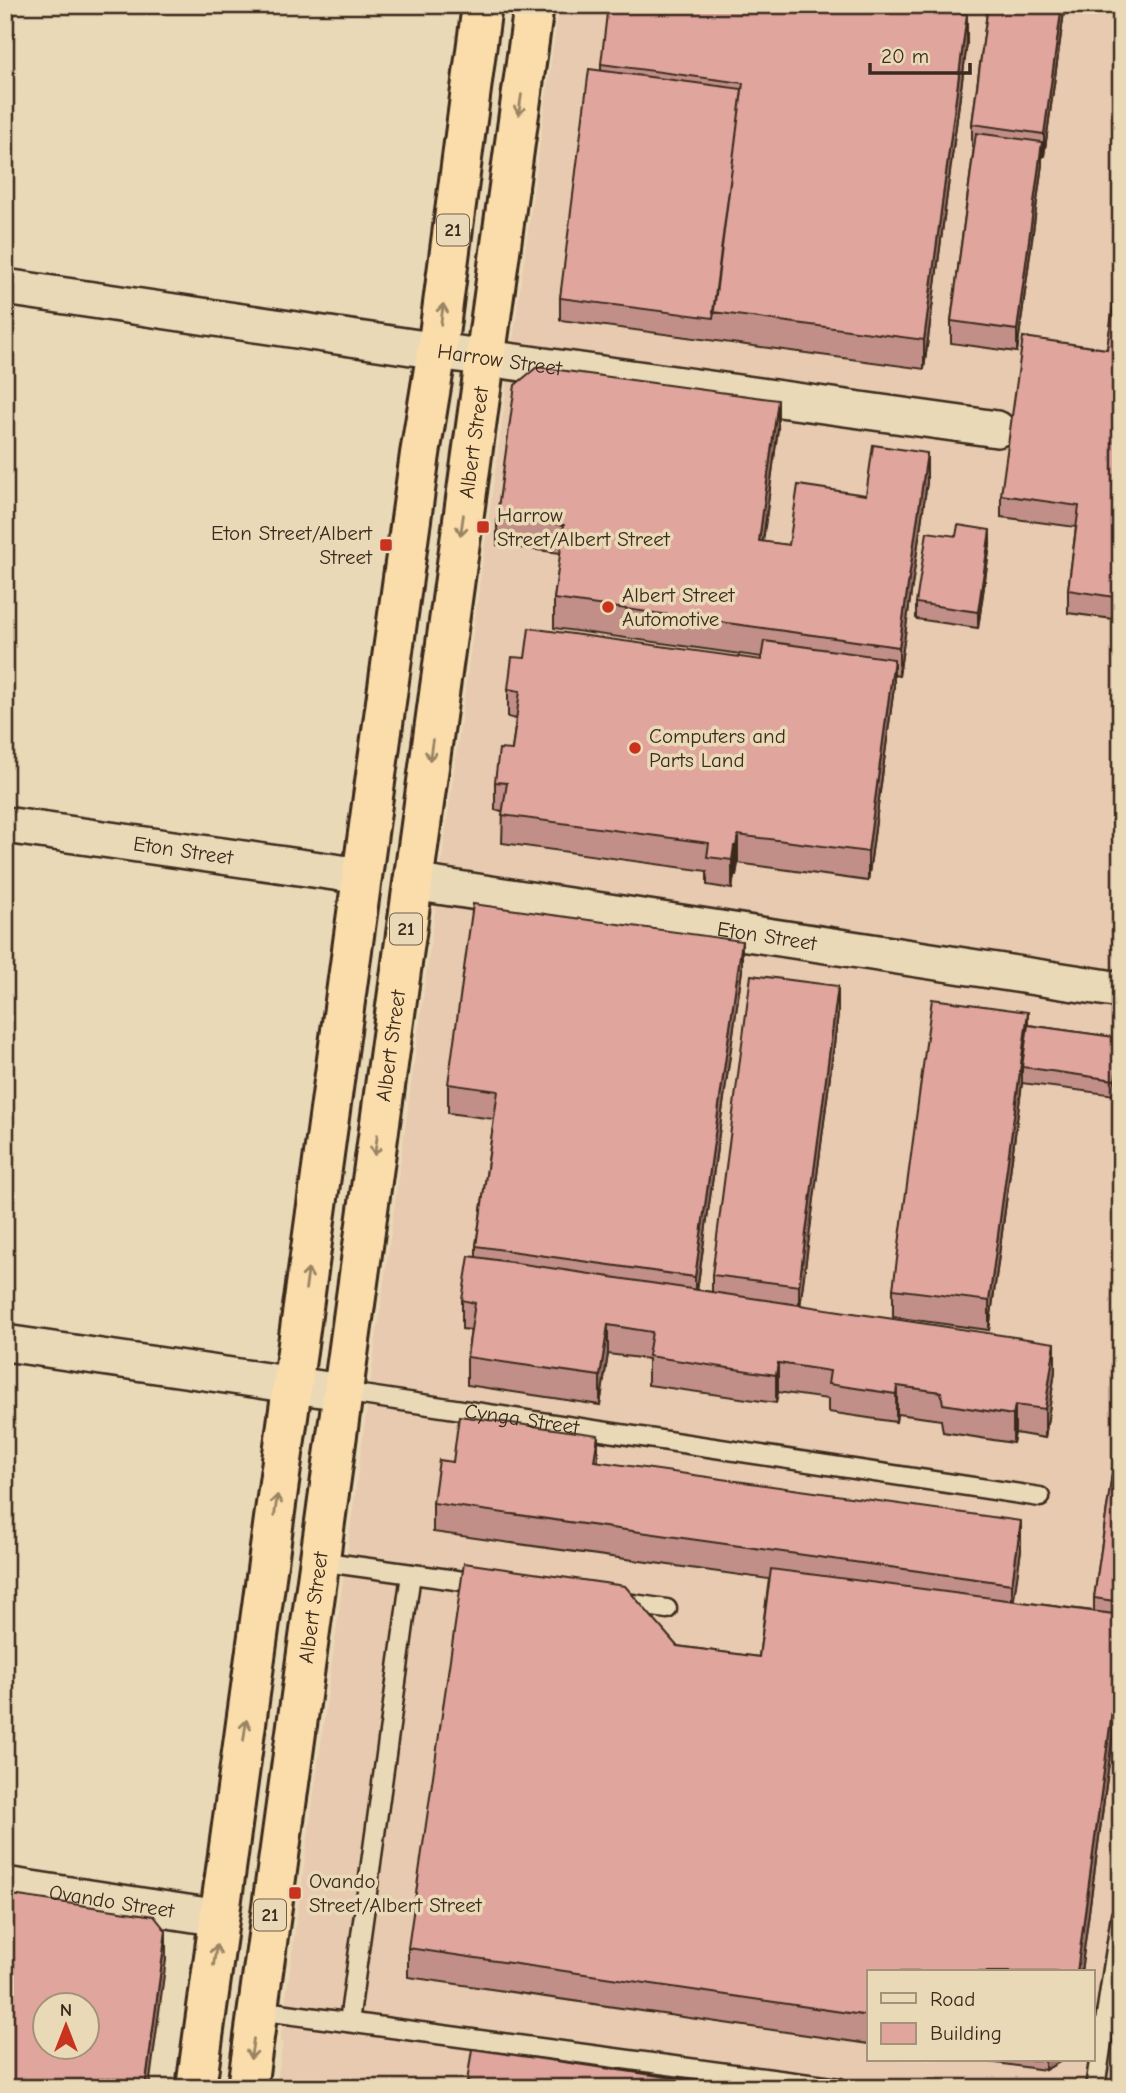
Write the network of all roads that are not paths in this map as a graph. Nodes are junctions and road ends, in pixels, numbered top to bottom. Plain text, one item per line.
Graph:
1 (482, 5) edge
2 (534, 5) edge
3 (5, 286) edge
4 (437, 351) junction
5 (485, 358) junction
6 (997, 429) dead end
7 (420, 454) junction
8 (471, 461) junction
9 (399, 613) junction
10 (449, 621) junction
11 (5, 825) edge
12 (362, 876) junction
13 (412, 882) junction
14 (1121, 990) edge
15 (5, 1343) edge
16 (293, 1385) junction
17 (342, 1392) junction
18 (1040, 1497) dead end
19 (318, 1561) junction
20 (411, 1574) junction
21 (505, 1587) edge
22 (599, 1600) edge
23 (667, 1609) dead end
24 (5, 1885) edge
25 (1121, 1916) edge
26 (220, 1918) junction
27 (208, 2003) junction
28 (257, 2010) junction
29 (349, 2022) junction
30 (196, 2088) edge
31 (247, 2088) edge
32 (839, 2088) edge
33 (1095, 2088) edge

4 -> 1 highway, 21
2 -> 5 highway, Albert Street / 21
3 - 4 street, Harrow Street
4 - 5 street, Harrow Street
4 - 7 highway, 21
5 - 6 street, Harrow Street
5 - 8 highway, Albert Street / 21
7 - 8 highway
7 - 9 highway, 21
8 -> 10 highway, Albert Street / 21
9 - 10 highway
9 - 12 highway, 21
10 -> 13 highway, Albert Street / 21
11 - 12 street, Eton Street
12 - 13 highway
16 -> 12 highway, 21
13 - 14 street, Eton Street
13 -> 17 highway, Albert Street / 21
15 - 16 street, Cynga Street
16 - 17 street, Cynga Street
26 -> 16 highway, 21
17 - 18 lane, Cynga Street
17 - 19 highway, Albert Street / 21
19 - 20 lane
19 - 28 highway, Albert Street / 21
20 - 21 lane
20 - 29 lane
22 - 23 lane
24 - 26 street, Ovando Street
25 - 33 lane
27 -> 26 highway, 21
27 - 28 highway
27 - 30 highway, 21
28 - 29 lane
28 -> 31 highway, Albert Street / 21
29 - 32 lane

